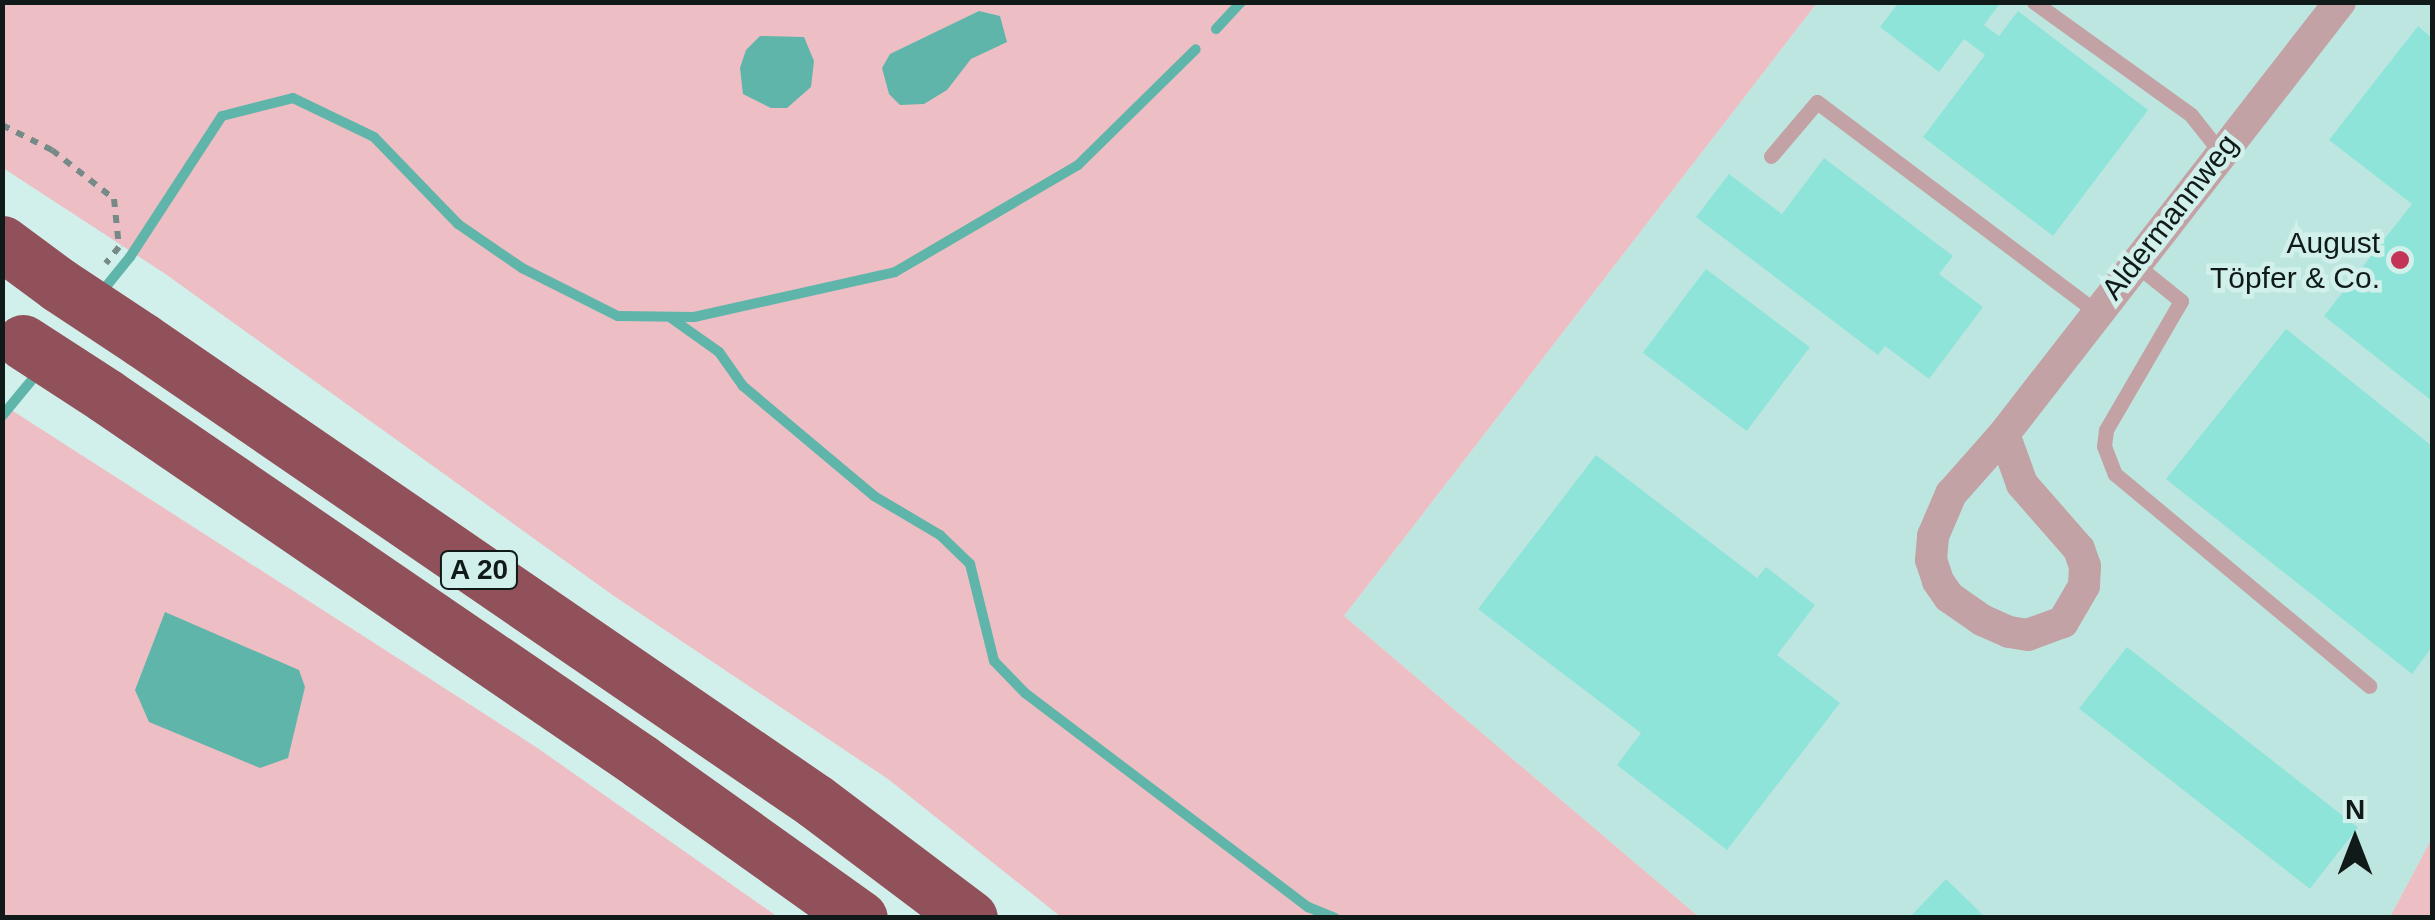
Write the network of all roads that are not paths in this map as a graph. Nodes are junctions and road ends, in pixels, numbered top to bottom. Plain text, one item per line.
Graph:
1 (2034, 2) edge
2 (2340, 2) edge
3 (2220, 153) junction
4 (1771, 156) dead end
5 (2, 242) edge
6 (2, 251) edge
7 (2134, 264) junction
8 (59, 285) junction
9 (2097, 312) junction
10 (13, 336) edge
11 (2004, 434) junction
12 (2368, 686) dead end
13 (860, 918) edge
14 (970, 918) edge

1 - 3 lane
2 - 3 street, Aldermannweg
3 - 7 street, Aldermannweg
4 - 9 lane
5 - 8 highway
6 - 8 highway, A 20
7 - 9 street, Aldermannweg
7 - 12 lane
8 - 14 highway, A 20, bridge
9 - 11 street, Aldermannweg
10 - 13 highway, A 20, bridge
11 - 11 street, Aldermannweg

